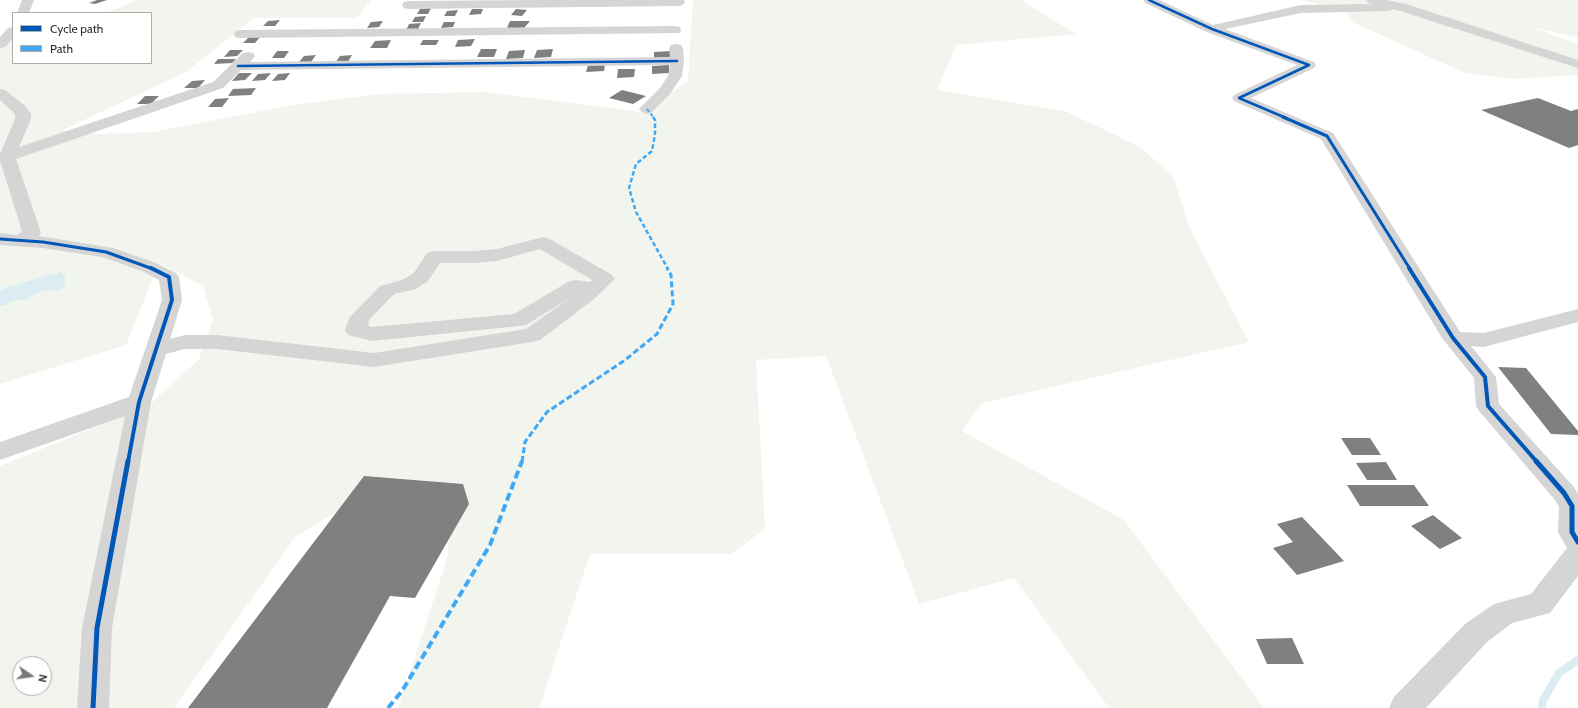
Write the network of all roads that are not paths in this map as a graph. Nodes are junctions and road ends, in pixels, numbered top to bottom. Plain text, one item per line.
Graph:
1 (28, 0) edge
2 (1149, 0) edge
3 (1372, 0) edge
4 (409, 2) edge
5 (1402, 7) junction
6 (23, 12) edge
7 (676, 13) edge
8 (1212, 30) junction
9 (12, 32) edge
10 (388, 33) junction
11 (240, 34) dead end
12 (274, 34) junction
13 (0, 44) edge
14 (677, 61) junction
15 (1578, 64) edge
16 (238, 66) junction
17 (0, 93) edge
18 (647, 109) dead end
19 (7, 157) junction
20 (0, 240) edge
21 (22, 240) junction
22 (595, 288) junction
23 (1578, 315) edge
24 (1453, 338) junction
25 (157, 349) junction
26 (139, 402) junction
27 (0, 451) edge
28 (1578, 542) edge
29 (1578, 555) edge
30 (93, 708) edge
31 (1404, 708) edge

1 - 6 street
2 - 8 street
3 - 5 street
4 - 7 street
4 - 10 street
5 - 8 street
5 - 15 street
7 - 10 street
7 - 14 street
8 - 24 street
9 - 13 street
10 - 12 street
11 - 12 street
12 - 16 street
14 - 16 street
14 - 18 street
16 - 19 street
17 - 19 street
19 - 21 street
20 - 21 street
21 - 25 street
22 - 22 street
22 - 25 street
23 - 24 street
24 - 28 street
25 - 26 street
26 - 27 street
26 - 30 street
29 - 31 street

